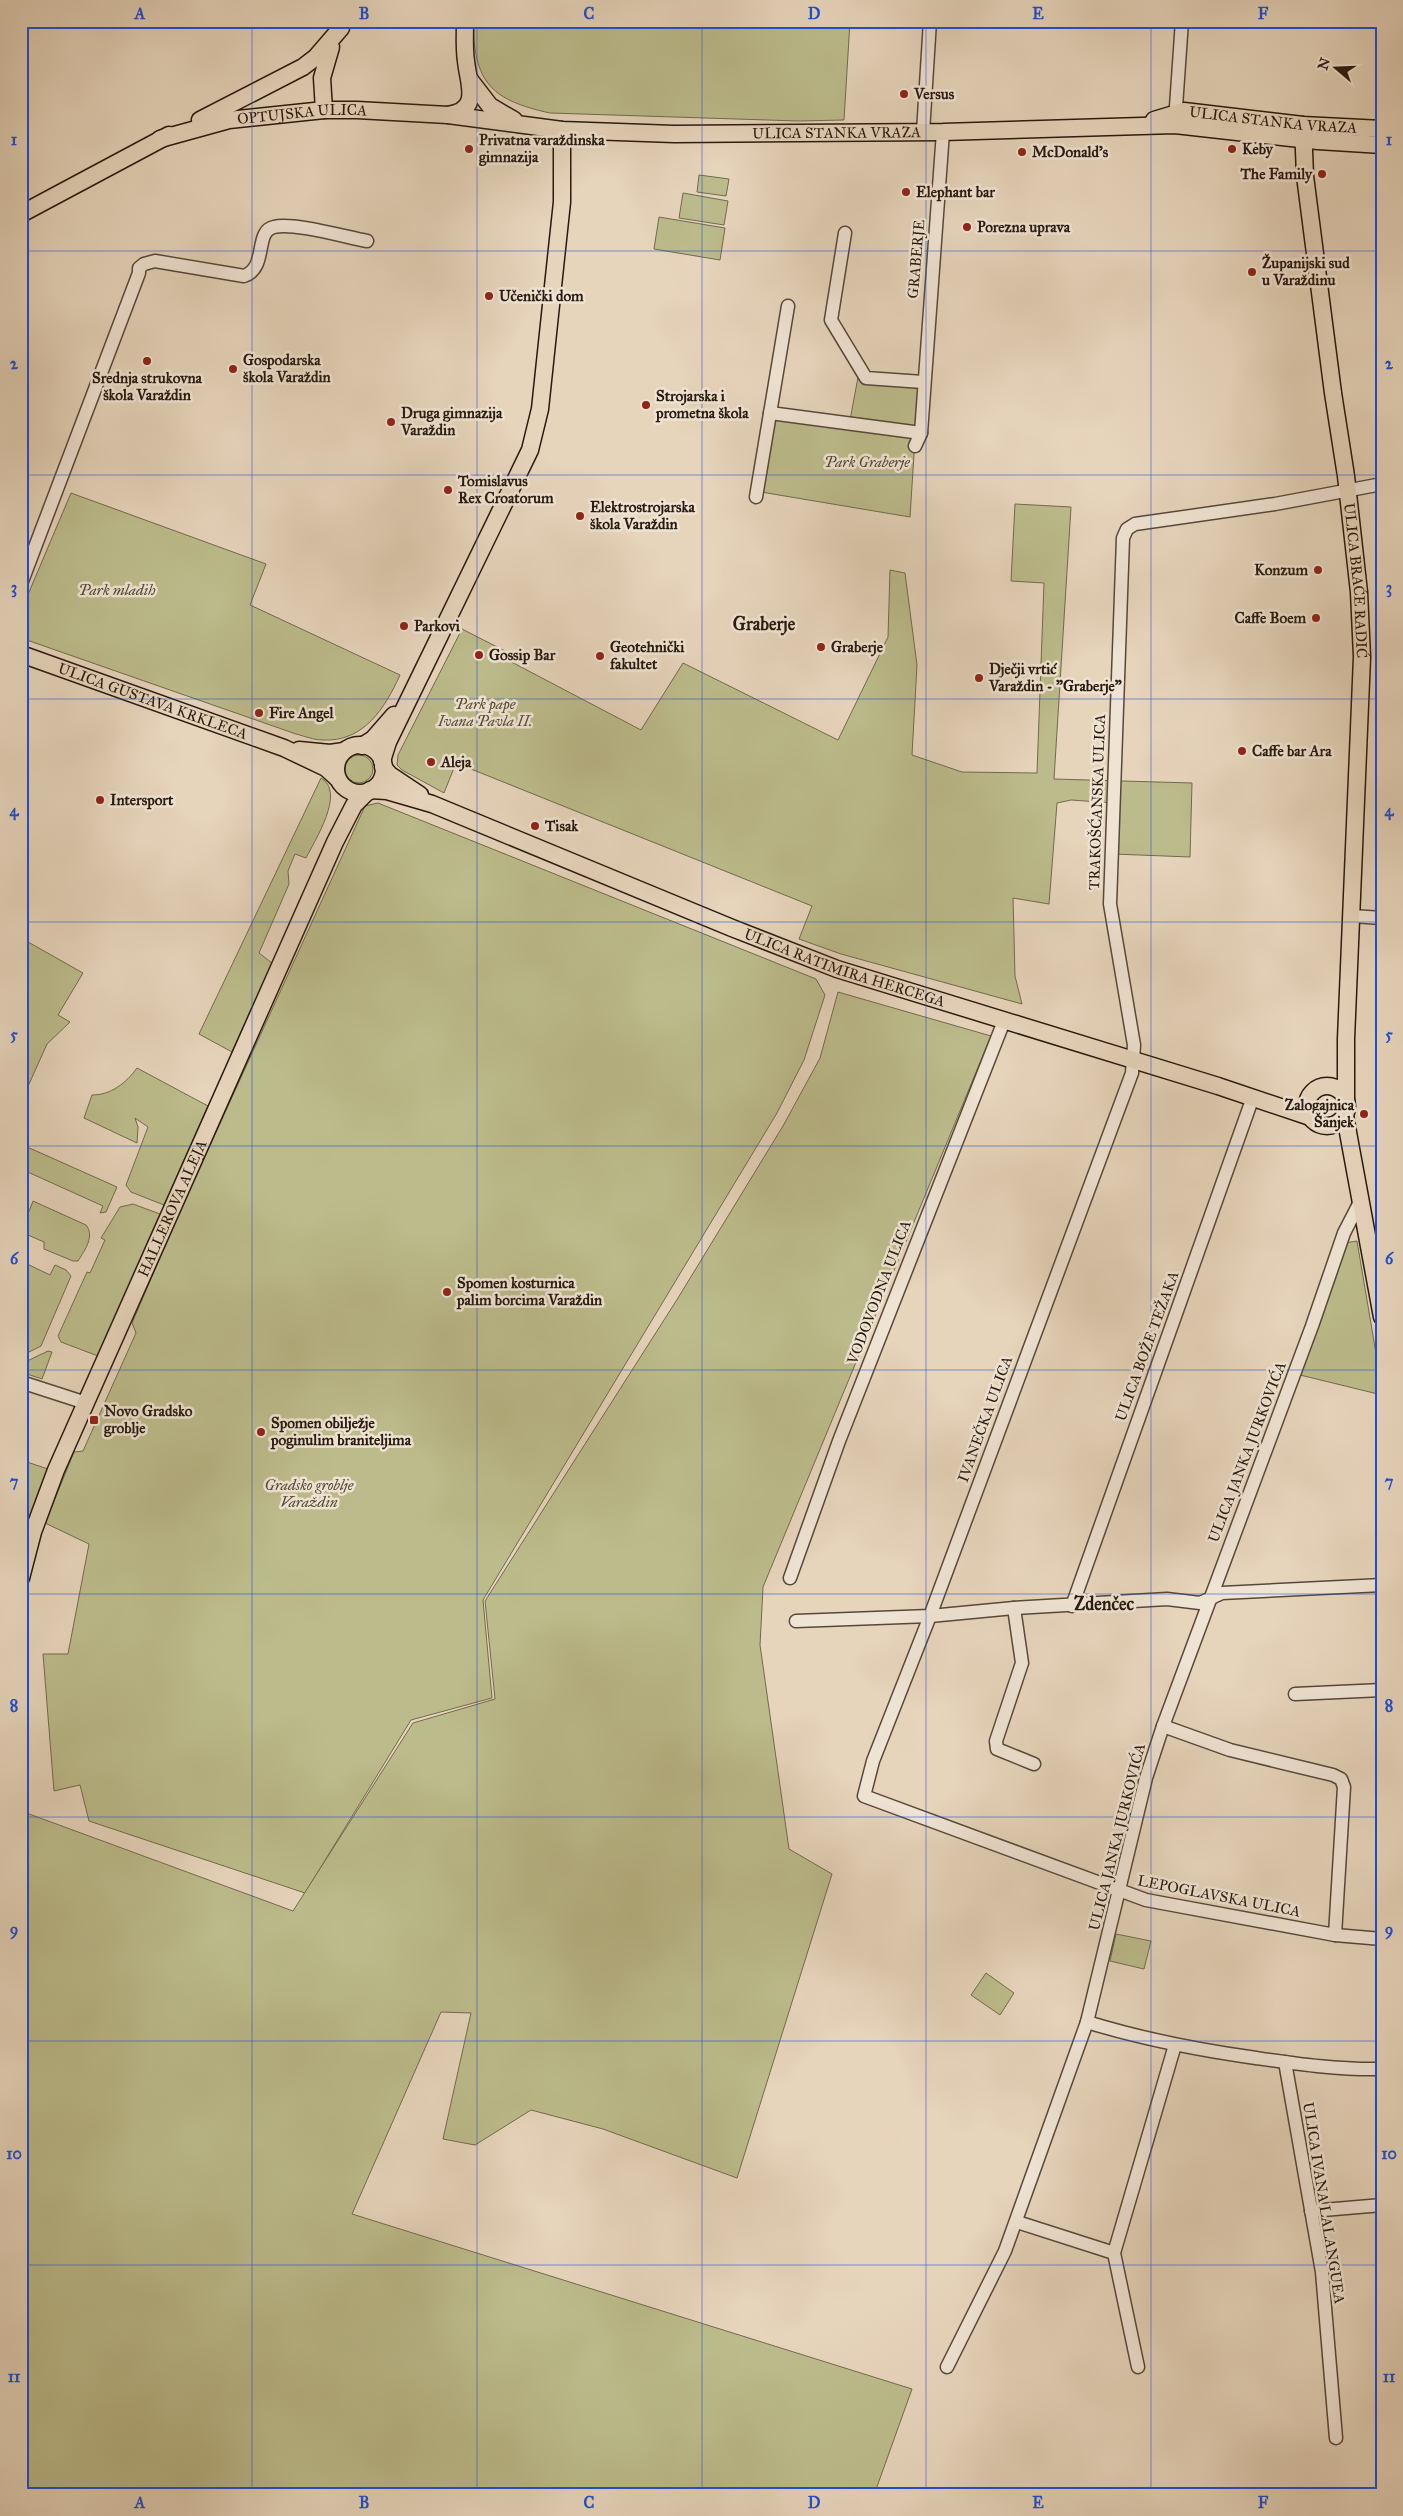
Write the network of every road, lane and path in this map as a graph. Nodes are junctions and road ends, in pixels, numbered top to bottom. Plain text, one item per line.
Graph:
1 (465, 21) edge
2 (930, 21) edge
3 (1182, 21) edge
4 (343, 25) edge
5 (468, 75) junction
6 (324, 110) junction
7 (448, 115) junction
8 (1176, 119) junction
9 (537, 128) junction
10 (1382, 129) edge
11 (562, 130) junction
12 (923, 132) junction
13 (943, 132) junction
14 (1303, 132) junction
15 (160, 139) junction
16 (1382, 145) edge
17 (21, 214) edge
18 (845, 233) dead end
19 (367, 241) dead end
20 (788, 306) dead end
21 (923, 382) junction
22 (770, 413) junction
23 (921, 433) junction
24 (915, 446) dead end
25 (1382, 484) edge
26 (1348, 490) junction
27 (756, 498) dead end
28 (21, 584) edge
29 (21, 654) edge
30 (411, 693) junction
31 (362, 746) junction
32 (284, 748) junction
33 (344, 751) junction
34 (383, 764) junction
35 (339, 781) junction
36 (368, 791) junction
37 (432, 804) junction
38 (335, 842) junction
39 (1352, 916) junction
40 (1382, 918) edge
41 (1004, 1021) junction
42 (1346, 1039) junction
43 (1134, 1061) junction
44 (1316, 1089) junction
45 (1346, 1098) junction
46 (1260, 1100) junction
47 (1345, 1116) junction
48 (1310, 1117) junction
49 (1324, 1126) junction
50 (1351, 1158) junction
51 (1360, 1200) junction
52 (1382, 1317) edge
53 (21, 1382) edge
54 (86, 1404) junction
55 (21, 1578) edge
56 (790, 1578) dead end
57 (1382, 1585) edge
58 (1211, 1597) junction
59 (1072, 1606) junction
60 (1014, 1608) junction
61 (930, 1616) junction
62 (796, 1621) dead end
63 (1382, 1690) edge
64 (1295, 1694) dead end
65 (1163, 1726) junction
66 (1034, 1764) dead end
67 (864, 1788) joint
68 (1120, 1891) junction
69 (1335, 1935) junction
70 (1382, 1939) edge
71 (1087, 2022) junction
72 (1175, 2045) junction
73 (1285, 2062) junction
74 (1382, 2069) edge
75 (1382, 2205) edge
76 (1311, 2211) junction
77 (1017, 2222) junction
78 (1114, 2253) junction
79 (947, 2367) dead end
80 (1138, 2367) dead end
81 (1336, 2438) dead end

1 - 5 main road
2 - 12 street
3 - 8 street
4 - 6 main road
4 - 15 main road, OPTUJSKA ULICA
5 - 7 main road
5 - 9 main road, ULICA STANKA VRAZA
6 - 7 main road, OPTUJSKA ULICA
6 - 15 main road, OPTUJSKA ULICA
7 - 9 main road, ULICA STANKA VRAZA
8 - 13 main road, ULICA STANKA VRAZA
8 - 14 main road, ULICA STANKA VRAZA
9 - 11 main road, ULICA STANKA VRAZA
10 - 14 main road, ULICA STANKA VRAZA
11 - 12 main road, ULICA STANKA VRAZA
11 - 30 main road
12 - 13 main road, ULICA STANKA VRAZA
13 - 21 street, GRABERJE
14 - 16 main road, ULICA STANKA VRAZA
14 - 26 main road, ULICA BRAĆE RADIĆ
15 - 17 main road, OPTUJSKA ULICA
18 - 21 street
19 - 28 street
20 - 22 street
21 - 23 street, GRABERJE
22 - 23 street
22 - 27 street
23 - 24 street, GRABERJE
25 - 26 street, TRAKOŠĆANSKA ULICA
26 - 39 main road, ULICA BRAĆE RADIĆ
26 - 43 street, TRAKOŠĆANSKA ULICA
29 - 32 main road, ULICA GUSTAVA KRKLECA
30 - 31 main road
30 - 34 main road
31 - 33 main road
31 - 34 main road
32 - 33 main road, ULICA GUSTAVA KRKLECA
32 - 35 main road, ULICA GUSTAVA KRKLECA
33 - 35 main road
34 - 36 main road
34 - 37 main road, ULICA RATIMIRA HERCEGA
35 - 36 main road
35 - 38 main road, HALLEROVA ALEJA
36 - 37 main road, ULICA RATIMIRA HERCEGA
36 - 38 main road, HALLEROVA ALEJA
37 - 41 main road, ULICA RATIMIRA HERCEGA
38 - 54 main road, HALLEROVA ALEJA
39 - 40 street
39 - 42 main road, ULICA BRAĆE RADIĆ
41 - 43 main road, ULICA RATIMIRA HERCEGA
41 - 56 street, VODOVODNA ULICA
42 - 44 main road, ULICA BRAĆE RADIĆ
42 - 45 main road, ULICA BRAĆE RADIĆ
43 - 46 main road, ULICA RATIMIRA HERCEGA
43 - 61 street, IVANEČKA ULICA
44 - 45 main road
44 - 46 main road, ULICA RATIMIRA HERCEGA
44 - 48 main road
45 - 47 main road
46 - 48 main road, ULICA RATIMIRA HERCEGA
46 - 59 street, ULICA BOŽE TEŽAKA
47 - 49 main road
47 - 50 main road
48 - 49 main road
49 - 50 main road
50 - 51 main road
51 - 52 main road
51 - 58 street, ULICA JANKA JURKOVIĆA
53 - 54 street
54 - 55 main road, HALLEROVA ALEJA
57 - 58 street
58 - 59 street
58 - 65 street, ULICA JANKA JURKOVIĆA
59 - 60 street
60 - 61 street
60 - 66 street
61 - 62 street
61 - 67 street, IVANEČKA ULICA
63 - 64 street
65 - 68 street, ULICA JANKA JURKOVIĆA
65 - 69 street
67 - 68 street, LEPOGLAVSKA ULICA
68 - 69 street, LEPOGLAVSKA ULICA
68 - 71 street, ULICA JANKA JURKOVIĆA
69 - 70 street, LEPOGLAVSKA ULICA
71 - 72 street
71 - 77 street, ULICA JANKA JURKOVIĆA
72 - 73 street
72 - 78 street
73 - 74 street
73 - 76 street, ULICA IVANA LALANGUEA
75 - 76 street
76 - 81 street, ULICA IVANA LALANGUEA
77 - 78 street
77 - 79 street, ULICA JANKA JURKOVIĆA
78 - 80 street

